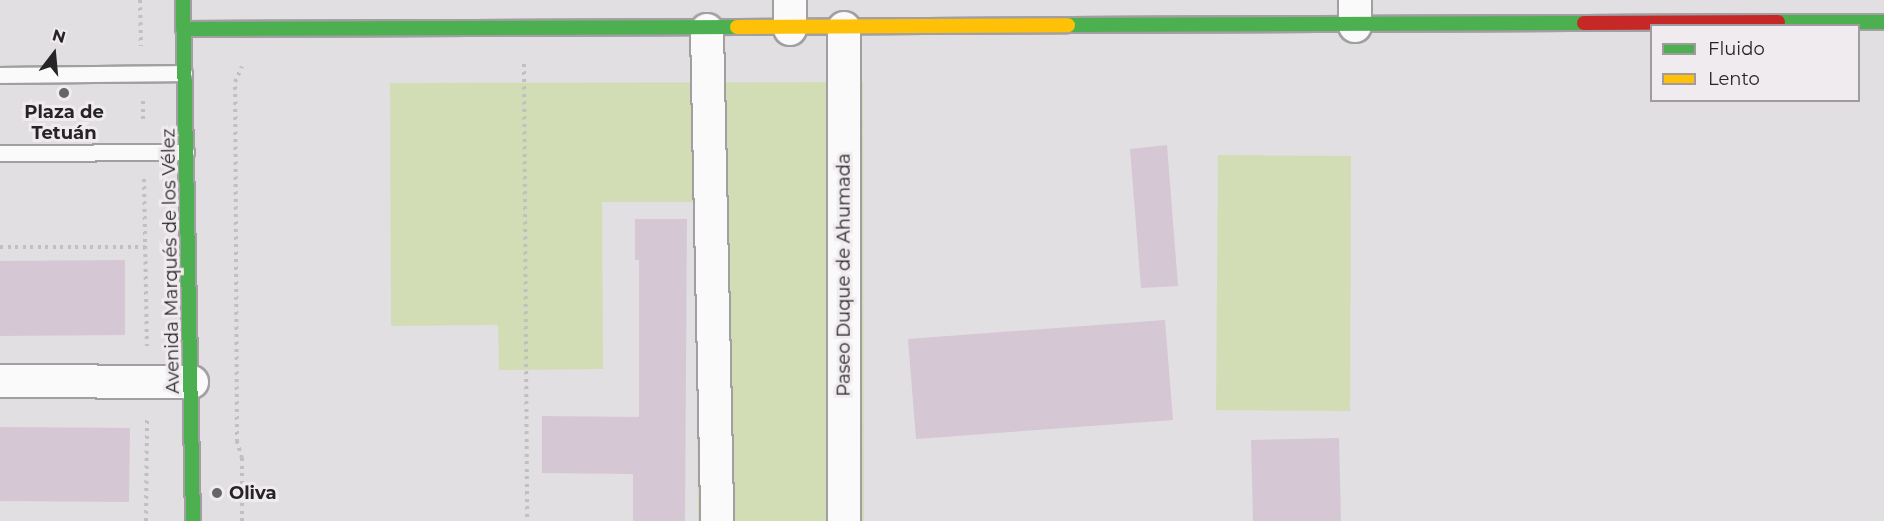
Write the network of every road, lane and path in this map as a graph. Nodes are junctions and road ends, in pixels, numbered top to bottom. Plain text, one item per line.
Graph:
1 (140, 0) edge
2 (183, 0) edge
3 (1355, 13) edge
4 (790, 15) edge
5 (1884, 22) edge
6 (844, 28) junction
7 (183, 29) junction
8 (255, 30) junction
9 (706, 30) junction
10 (523, 31) junction
11 (184, 73) junction
12 (142, 74) junction
13 (0, 75) edge
14 (143, 152) junction
15 (186, 152) junction
16 (0, 153) edge
17 (0, 247) edge
18 (145, 247) junction
19 (147, 353) dead end
20 (0, 381) edge
21 (192, 382) junction
22 (148, 406) dead end
23 (146, 521) edge
24 (192, 521) edge
25 (242, 521) edge
26 (527, 521) edge
27 (717, 521) edge
28 (844, 521) edge

1 - 12 path
2 - 7 street, Avenida Marqués de los Vélez
3 - 5 street
3 - 6 street
4 - 6 street
4 - 9 street
6 - 28 street, Paseo Duque de Ahumada
7 - 8 street
7 - 11 street, Avenida Marqués de los Vélez
8 - 10 street
8 - 25 path
9 - 10 street
9 - 27 street
10 - 26 path
11 - 12 lane
11 - 15 street, Avenida Marqués de los Vélez
12 - 13 lane
12 - 14 path
14 - 15 lane
14 - 16 lane
14 - 18 path
15 - 21 street, Avenida Marqués de los Vélez
17 - 18 path
18 - 19 path
20 - 21 street
21 - 24 street, Avenida Marqués de los Vélez
22 - 23 path

